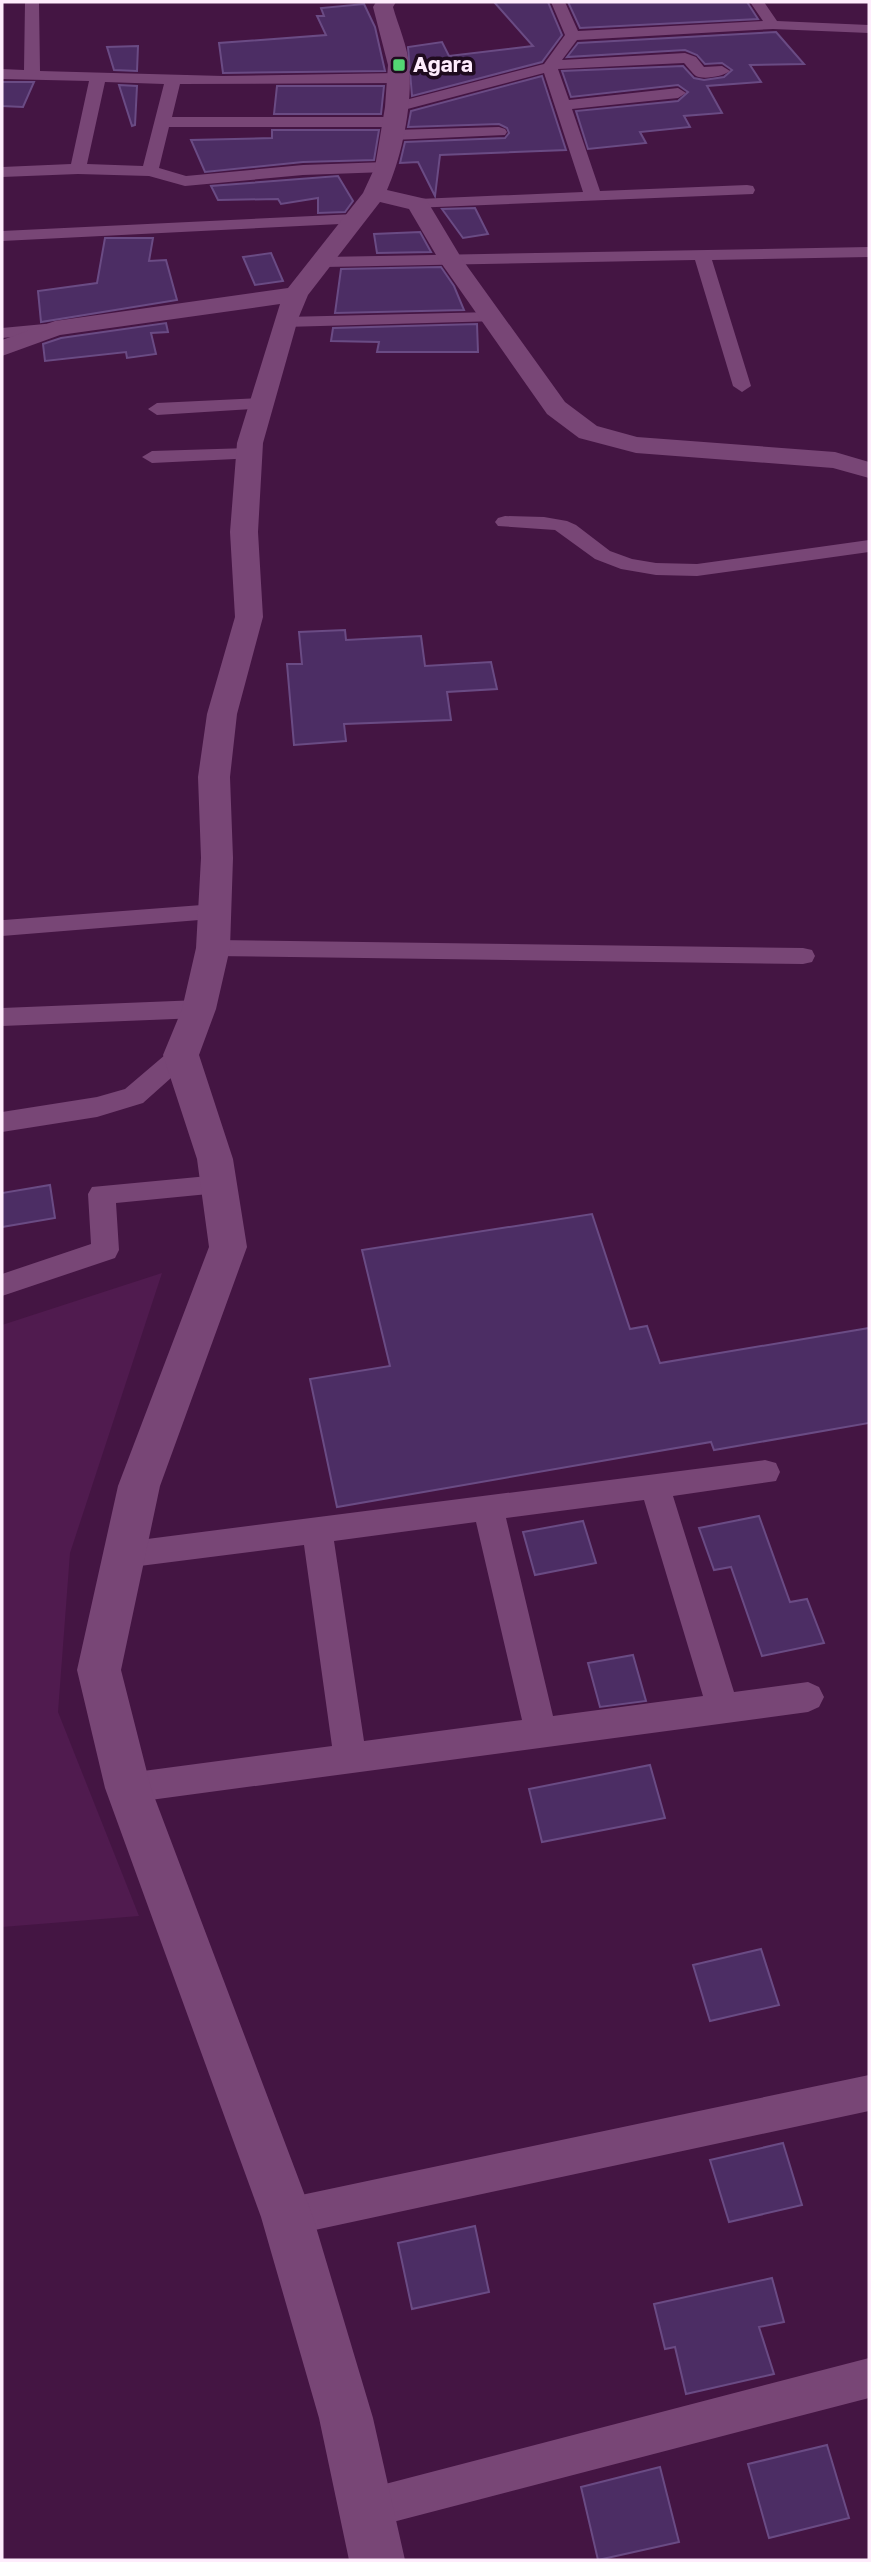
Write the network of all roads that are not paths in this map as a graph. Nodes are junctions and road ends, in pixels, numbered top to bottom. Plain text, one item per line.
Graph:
1 (32, 2) edge
2 (386, 2) edge
3 (558, 2) edge
4 (757, 2) edge
5 (773, 25) junction
6 (869, 29) edge
7 (573, 36) junction
8 (552, 66) junction
9 (722, 71) dead end
10 (2, 74) edge
11 (32, 75) junction
12 (98, 77) junction
13 (398, 78) junction
14 (173, 80) junction
15 (678, 93) dead end
16 (223, 101) junction
17 (565, 105) junction
18 (394, 121) junction
19 (164, 122) junction
20 (499, 132) dead end
21 (386, 167) junction
22 (78, 169) junction
23 (150, 171) junction
24 (2, 172) edge
25 (747, 190) dead end
26 (374, 194) junction
27 (593, 196) junction
28 (418, 204) junction
29 (355, 219) junction
30 (2, 236) edge
31 (869, 252) edge
32 (702, 255) junction
33 (451, 260) junction
34 (324, 262) junction
35 (291, 308) junction
36 (492, 317) junction
37 (55, 328) junction
38 (2, 333) edge
39 (2, 349) edge
40 (742, 386) dead end
41 (262, 404) junction
42 (157, 409) dead end
43 (249, 454) junction
44 (152, 457) dead end
45 (869, 470) edge
46 (505, 522) dead end
47 (869, 546) edge
48 (4, 928) dead end
49 (214, 930) junction
50 (803, 957) dead end
51 (199, 1009) junction
52 (2, 1017) edge
53 (181, 1055) junction
54 (2, 1122) edge
55 (219, 1185) junction
56 (2, 1285) edge
57 (765, 1472) dead end
58 (655, 1486) junction
59 (488, 1507) junction
60 (317, 1530) junction
61 (124, 1555) junction
62 (808, 1697) dead end
63 (723, 1708) junction
64 (541, 1733) junction
65 (350, 1758) junction
66 (128, 1788) junction
67 (869, 2093) edge
68 (287, 2217) junction
69 (869, 2378) edge
70 (366, 2509) junction
71 (377, 2560) edge

1 - 11 street
2 - 13 street
3 - 7 street
4 - 5 street
5 - 6 street
5 - 7 street
7 - 8 street
8 - 9 street
8 - 17 street
8 - 18 street
10 - 11 street
11 - 12 street
12 - 14 street
12 - 22 street
13 - 16 street
13 - 18 street
14 - 16 street
14 - 19 street
15 - 17 street
16 - 18 street
16 - 19 street
17 - 27 street
18 - 20 street
18 - 21 street
19 - 23 street
21 - 23 street
21 - 26 street
22 - 23 street
22 - 24 street
25 - 27 street
26 - 28 street
26 - 29 street
27 - 28 street
28 - 33 street
29 - 30 street
29 - 34 street
31 - 32 street
32 - 33 street
32 - 40 street
33 - 34 street
33 - 36 street
34 - 35 street
35 - 36 street
35 - 37 street
35 - 41 street
36 - 45 street
37 - 38 street
37 - 39 street
41 - 42 street
41 - 43 street
43 - 44 street
43 - 49 street
46 - 47 street
48 - 49 street
49 - 50 street
49 - 51 street
51 - 52 street
51 - 53 street
53 - 54 street
53 - 55 street
55 - 56 street
55 - 61 street
57 - 58 street
58 - 59 street
58 - 63 street
59 - 60 street
59 - 64 street
60 - 61 street
60 - 65 street
61 - 66 street
62 - 63 street
63 - 64 street
64 - 65 street
65 - 66 street
66 - 68 street
67 - 68 street
68 - 70 street
69 - 70 street
70 - 71 street

